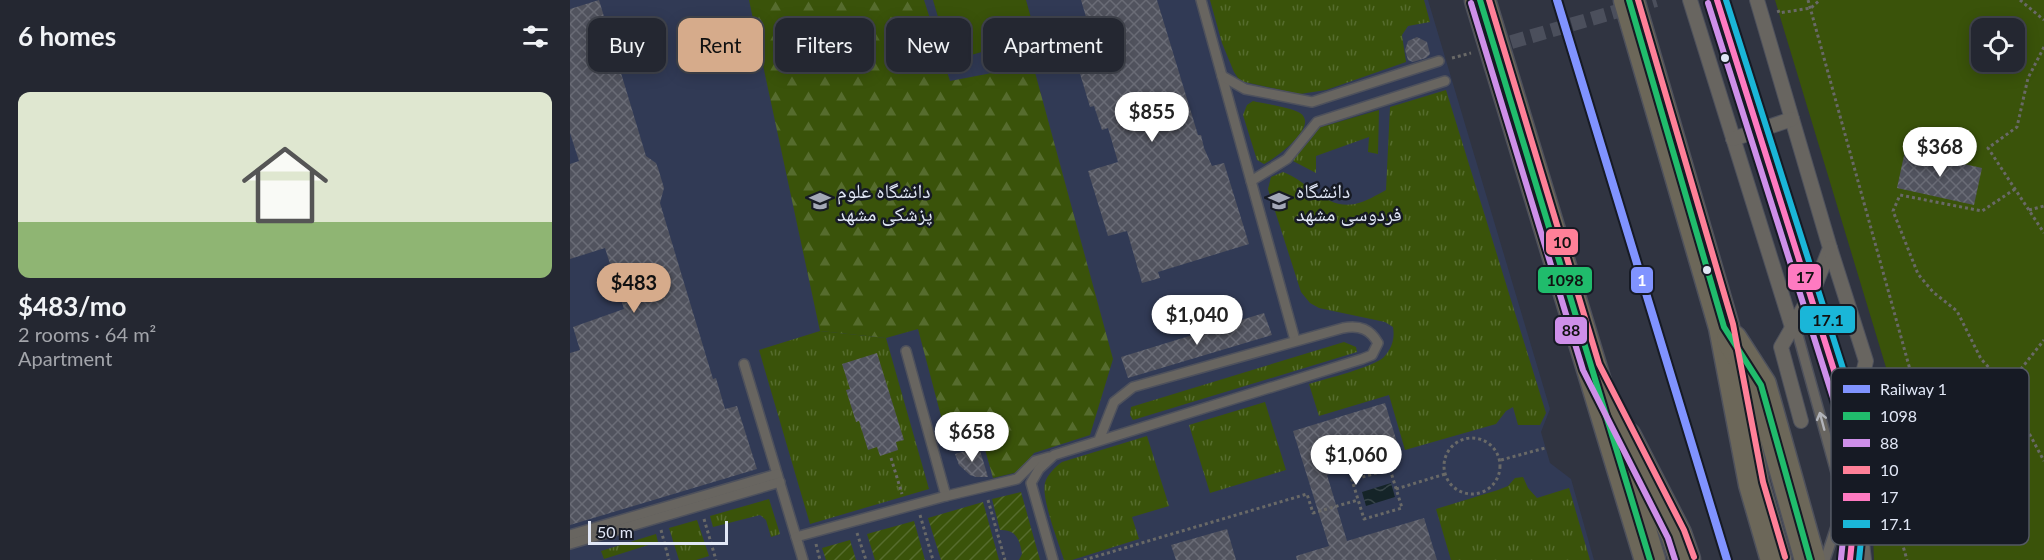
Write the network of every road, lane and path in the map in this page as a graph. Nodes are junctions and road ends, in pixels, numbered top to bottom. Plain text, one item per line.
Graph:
1 (1201, 0) edge
2 (1480, 0) edge
3 (1629, 0) edge
4 (1690, 0) edge
5 (1696, 0) edge
6 (1717, 0) edge
7 (1757, 0) edge
8 (1808, 0) edge
9 (1820, 0) edge
10 (2020, 0) edge
11 (1777, 7) dead end
12 (1811, 8) junction
13 (2044, 20) edge
14 (2044, 47) edge
15 (1474, 52) dead end
16 (1452, 58) dead end
17 (1439, 62) dead end
18 (1222, 76) junction
19 (1445, 81) dead end
20 (1312, 102) junction
21 (1792, 119) junction
22 (1317, 122) junction
23 (1733, 139) junction
24 (1251, 181) junction
25 (2015, 189) junction
26 (2044, 206) edge
27 (2029, 210) junction
28 (2044, 233) edge
29 (1830, 248) junction
30 (1724, 327) junction
31 (1792, 327) junction
32 (1295, 340) junction
33 (2044, 340) edge
34 (906, 351) dead end
35 (744, 364) dead end
36 (1591, 367) junction
37 (1833, 368) edge
38 (1864, 368) edge
39 (1910, 368) edge
40 (1989, 368) edge
41 (2022, 368) edge
42 (1801, 421) dead end
43 (2029, 433) edge
44 (1099, 440) junction
45 (1545, 448) dead end
46 (1831, 454) edge
47 (1054, 455) junction
48 (891, 458) dead end
49 (1500, 460) junction
50 (2044, 461) edge
51 (1445, 474) junction
52 (778, 478) junction
53 (1017, 478) junction
54 (1031, 483) junction
55 (1396, 489) junction
56 (986, 495) dead end
57 (946, 496) junction
58 (1358, 500) junction
59 (905, 507) junction
60 (920, 514) dead end
61 (705, 525) dead end
62 (857, 531) dead end
63 (570, 535) edge
64 (796, 537) junction
65 (663, 538) dead end
66 (1831, 542) edge
67 (815, 543) dead end
68 (570, 544) edge
69 (1852, 545) edge
70 (1862, 545) edge
71 (1902, 545) edge
72 (669, 560) edge
73 (716, 560) edge
74 (803, 560) edge
75 (820, 560) edge
76 (866, 560) edge
77 (933, 560) edge
78 (1005, 560) edge
79 (1053, 560) edge
80 (1083, 560) edge
81 (1635, 560) edge
82 (1650, 560) edge
83 (1685, 560) edge
84 (1776, 560) edge
85 (1810, 560) edge
86 (1825, 560) edge
87 (1850, 560) edge
88 (1864, 560) edge
89 (1906, 560) edge

1 - 18 lane
2 - 36 highway
3 - 30 highway
4 - 23 street
46 -> 5 lane
6 - 37 lane
7 - 21 street
8 - 12 path
9 - 12 path
10 - 13 path
11 - 12 path
12 - 39 path
14 - 25 path
15 - 16 path
17 - 20 lane
18 - 20 lane
18 - 24 lane
19 - 22 lane
20 - 22 lane
21 - 23 street
21 - 29 street
22 - 24 lane
23 - 31 street
24 - 32 lane
25 - 27 path
25 - 40 path
26 - 27 path
27 - 28 path
29 - 31 street
29 - 38 street
30 - 84 highway
30 - 85 highway
31 - 42 street
32 - 44 lane
32 - 44 lane
33 - 41 path
34 - 57 lane
35 - 52 lane
36 - 81 highway
36 - 82 highway
36 - 83 highway
43 - 50 path
44 - 47 lane
45 - 49 path
47 - 53 lane
47 - 54 lane
48 - 59 path
49 - 51 path
49 - 51 path
51 - 55 path
52 - 63 lane
52 - 64 lane
52 - 68 lane
53 - 54 lane
53 - 57 lane
54 - 79 lane
55 - 58 path
55 - 58 path
56 - 78 path
57 - 59 lane
58 - 80 path
59 - 64 lane
60 - 77 path
61 - 73 path
62 - 76 path
64 - 74 lane
65 - 72 path
86 -> 66 lane
67 - 75 path
69 - 87 lane
70 - 88 street
71 - 89 path

